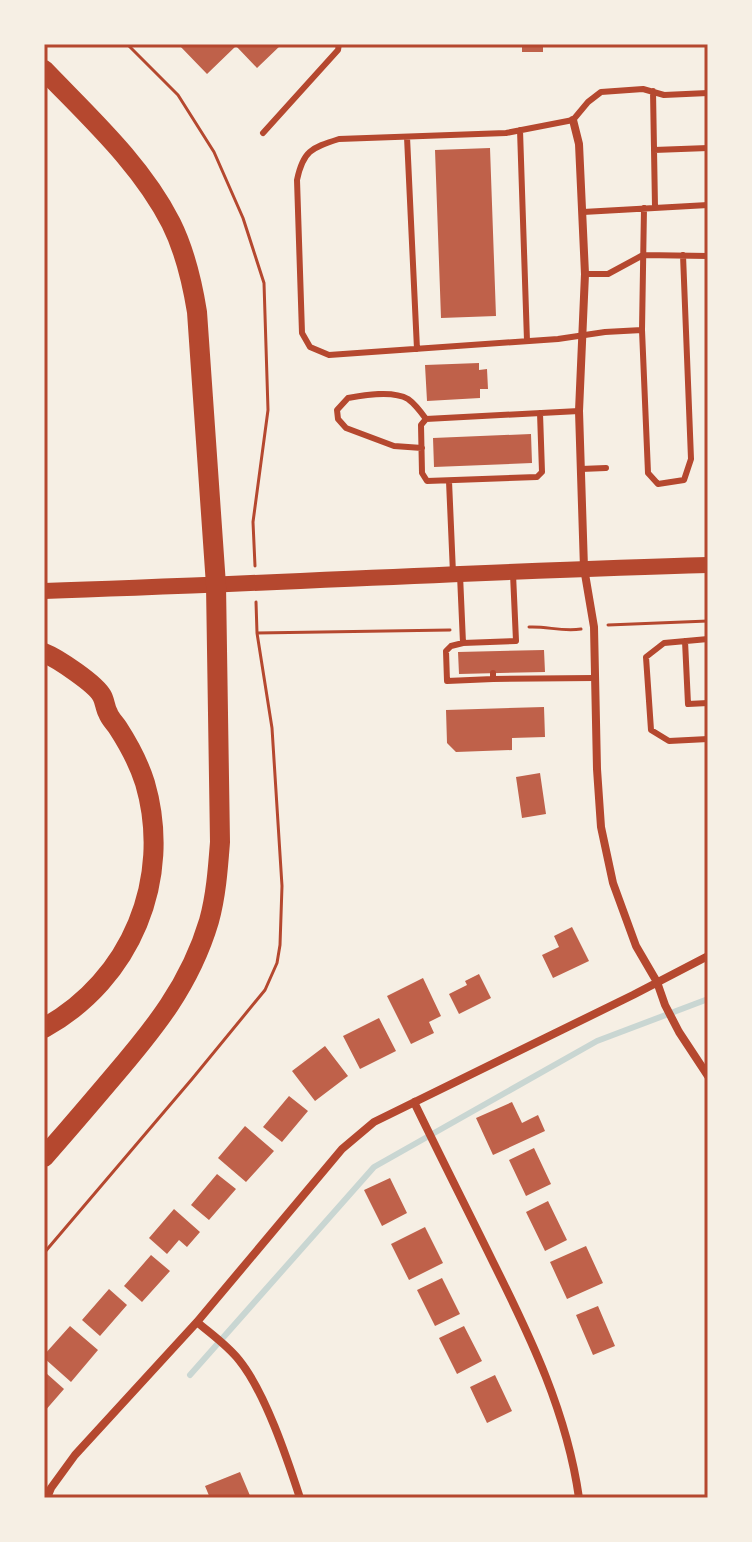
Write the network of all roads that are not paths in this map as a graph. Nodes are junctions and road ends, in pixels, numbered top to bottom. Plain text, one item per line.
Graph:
1 (339, 44) edge
2 (44, 70) edge
3 (653, 91) junction
4 (708, 93) edge
5 (573, 120) junction
6 (520, 130) junction
7 (263, 133) dead end
8 (407, 137) junction
9 (708, 148) edge
10 (654, 150) junction
11 (708, 205) edge
12 (655, 207) junction
13 (644, 208) junction
14 (583, 212) junction
15 (643, 255) junction
16 (683, 255) junction
17 (708, 256) edge
18 (585, 274) junction
19 (642, 330) junction
20 (582, 335) junction
21 (527, 341) junction
22 (417, 349) junction
23 (579, 411) junction
24 (540, 413) junction
25 (426, 419) junction
26 (422, 448) junction
27 (606, 468) dead end
28 (581, 469) junction
29 (449, 481) junction
30 (708, 565) edge
31 (584, 568) junction
32 (512, 572) junction
33 (456, 575) junction
34 (216, 585) junction
35 (44, 591) edge
36 (708, 639) edge
37 (685, 641) junction
38 (491, 642) junction
39 (463, 643) junction
40 (491, 651) dead end
41 (44, 653) edge
42 (594, 678) junction
43 (708, 703) edge
44 (708, 739) edge
45 (708, 956) edge
46 (657, 982) junction
47 (44, 1028) edge
48 (708, 1076) edge
49 (414, 1102) junction
50 (44, 1157) edge
51 (197, 1322) junction
52 (47, 1498) edge
53 (300, 1498) edge
54 (579, 1498) edge

1 - 7 lane
2 - 34 highway
3 - 4 lane
3 - 5 lane
3 - 10 lane
5 - 6 lane
5 - 14 street
6 - 8 lane
6 - 21 lane
8 - 22 lane
8 - 22 lane
9 - 10 lane
10 - 12 lane
11 - 12 lane
12 - 13 lane
13 - 14 lane
13 - 15 lane
14 - 18 street
15 - 16 lane
15 - 18 lane
15 - 19 lane
16 - 17 lane
16 - 19 lane
18 - 20 street
19 - 20 lane
20 - 21 lane
20 - 23 street
21 - 22 lane
23 - 24 lane
23 - 28 street
24 - 25 lane
24 - 29 lane
25 - 26 lane
25 - 26 lane
26 - 29 lane
27 - 28 lane
28 - 31 street
29 - 33 lane
30 - 31 main road
31 - 32 main road
31 - 42 street
32 - 33 main road
32 - 38 lane
33 - 34 main road
33 - 39 lane
34 - 35 main road
34 - 50 highway
36 - 37 lane
37 - 43 lane
37 - 44 lane
38 - 39 lane
38 - 40 lane
39 - 42 lane
41 - 47 highway
42 - 46 street
45 - 46 street
46 - 48 street
46 - 49 street
49 - 51 street
49 - 54 street
51 - 52 street
51 - 53 street

